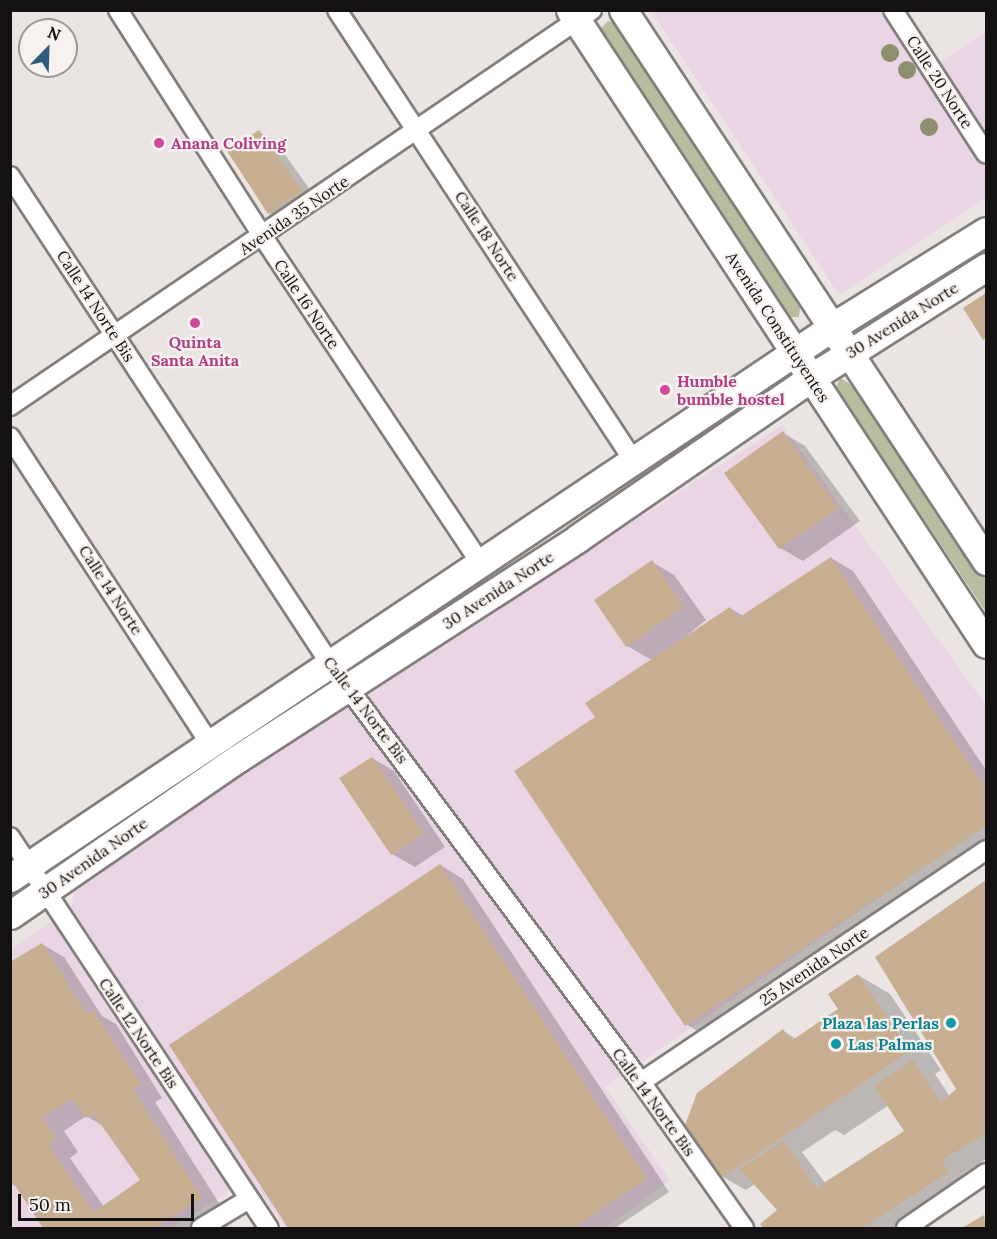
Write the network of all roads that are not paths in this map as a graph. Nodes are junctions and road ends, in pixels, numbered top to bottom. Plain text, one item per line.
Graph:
1 (118, 10) edge
2 (337, 10) edge
3 (623, 10) edge
4 (893, 10) edge
5 (580, 14) edge
6 (417, 130) junction
7 (987, 154) edge
8 (10, 176) edge
9 (987, 231) edge
10 (263, 237) junction
11 (987, 267) edge
12 (832, 328) junction
13 (116, 334) junction
14 (795, 352) junction
15 (849, 354) junction
16 (812, 377) junction
17 (10, 406) edge
18 (10, 437) edge
19 (635, 463) junction
20 (987, 561) edge
21 (481, 564) junction
22 (987, 644) edge
23 (331, 665) junction
24 (349, 686) junction
25 (210, 744) junction
26 (10, 837) edge
27 (987, 850) edge
28 (20, 872) edge
29 (45, 891) junction
30 (10, 915) edge
31 (641, 1082) junction
32 (986, 1173) edge
33 (249, 1199) junction
34 (201, 1228) edge
35 (269, 1228) edge
36 (744, 1228) edge
37 (906, 1228) edge

1 - 10 street, Calle 16 Norte
2 - 6 street, Calle 18 Norte
3 - 12 street
4 - 7 street, Calle 20 Norte
5 - 6 street, Avenida 35 Norte
5 - 14 street, Avenida Constituyentes
6 - 10 street, Avenida 35 Norte
6 - 19 street, Calle 18 Norte
8 - 13 street, Calle 14 Norte Bis
9 - 12 street, 30 Avenida Norte
10 - 13 street, Avenida 35 Norte
10 - 21 street, Calle 16 Norte
11 - 15 street, 30 Avenida Norte
12 - 14 street, 30 Avenida Norte
12 - 15 street
13 - 17 street, Avenida 35 Norte
13 - 23 street, Calle 14 Norte Bis
14 - 16 street, Avenida Constituyentes
14 - 19 street, 30 Avenida Norte
15 - 16 street, 30 Avenida Norte
15 - 20 street
16 - 22 street, Avenida Constituyentes
16 - 24 street, 30 Avenida Norte
18 - 25 street, Calle 14 Norte
19 - 21 street, 30 Avenida Norte
21 - 23 street, 30 Avenida Norte
23 - 24 street, Calle 14 Norte Bis
23 - 25 street, 30 Avenida Norte
24 - 29 street, 30 Avenida Norte
24 - 31 street, Calle 14 Norte Bis
25 - 28 street, 30 Avenida Norte
26 - 28 street, Calle 12 Norte Bis
27 - 31 street, 25 Avenida Norte
28 - 29 street, Calle 12 Norte Bis
29 - 30 street, 30 Avenida Norte
29 - 33 street, Calle 12 Norte Bis
31 - 36 street, Calle 14 Norte Bis
32 - 37 street
33 - 34 street
33 - 35 street, Calle 12 Norte Bis

